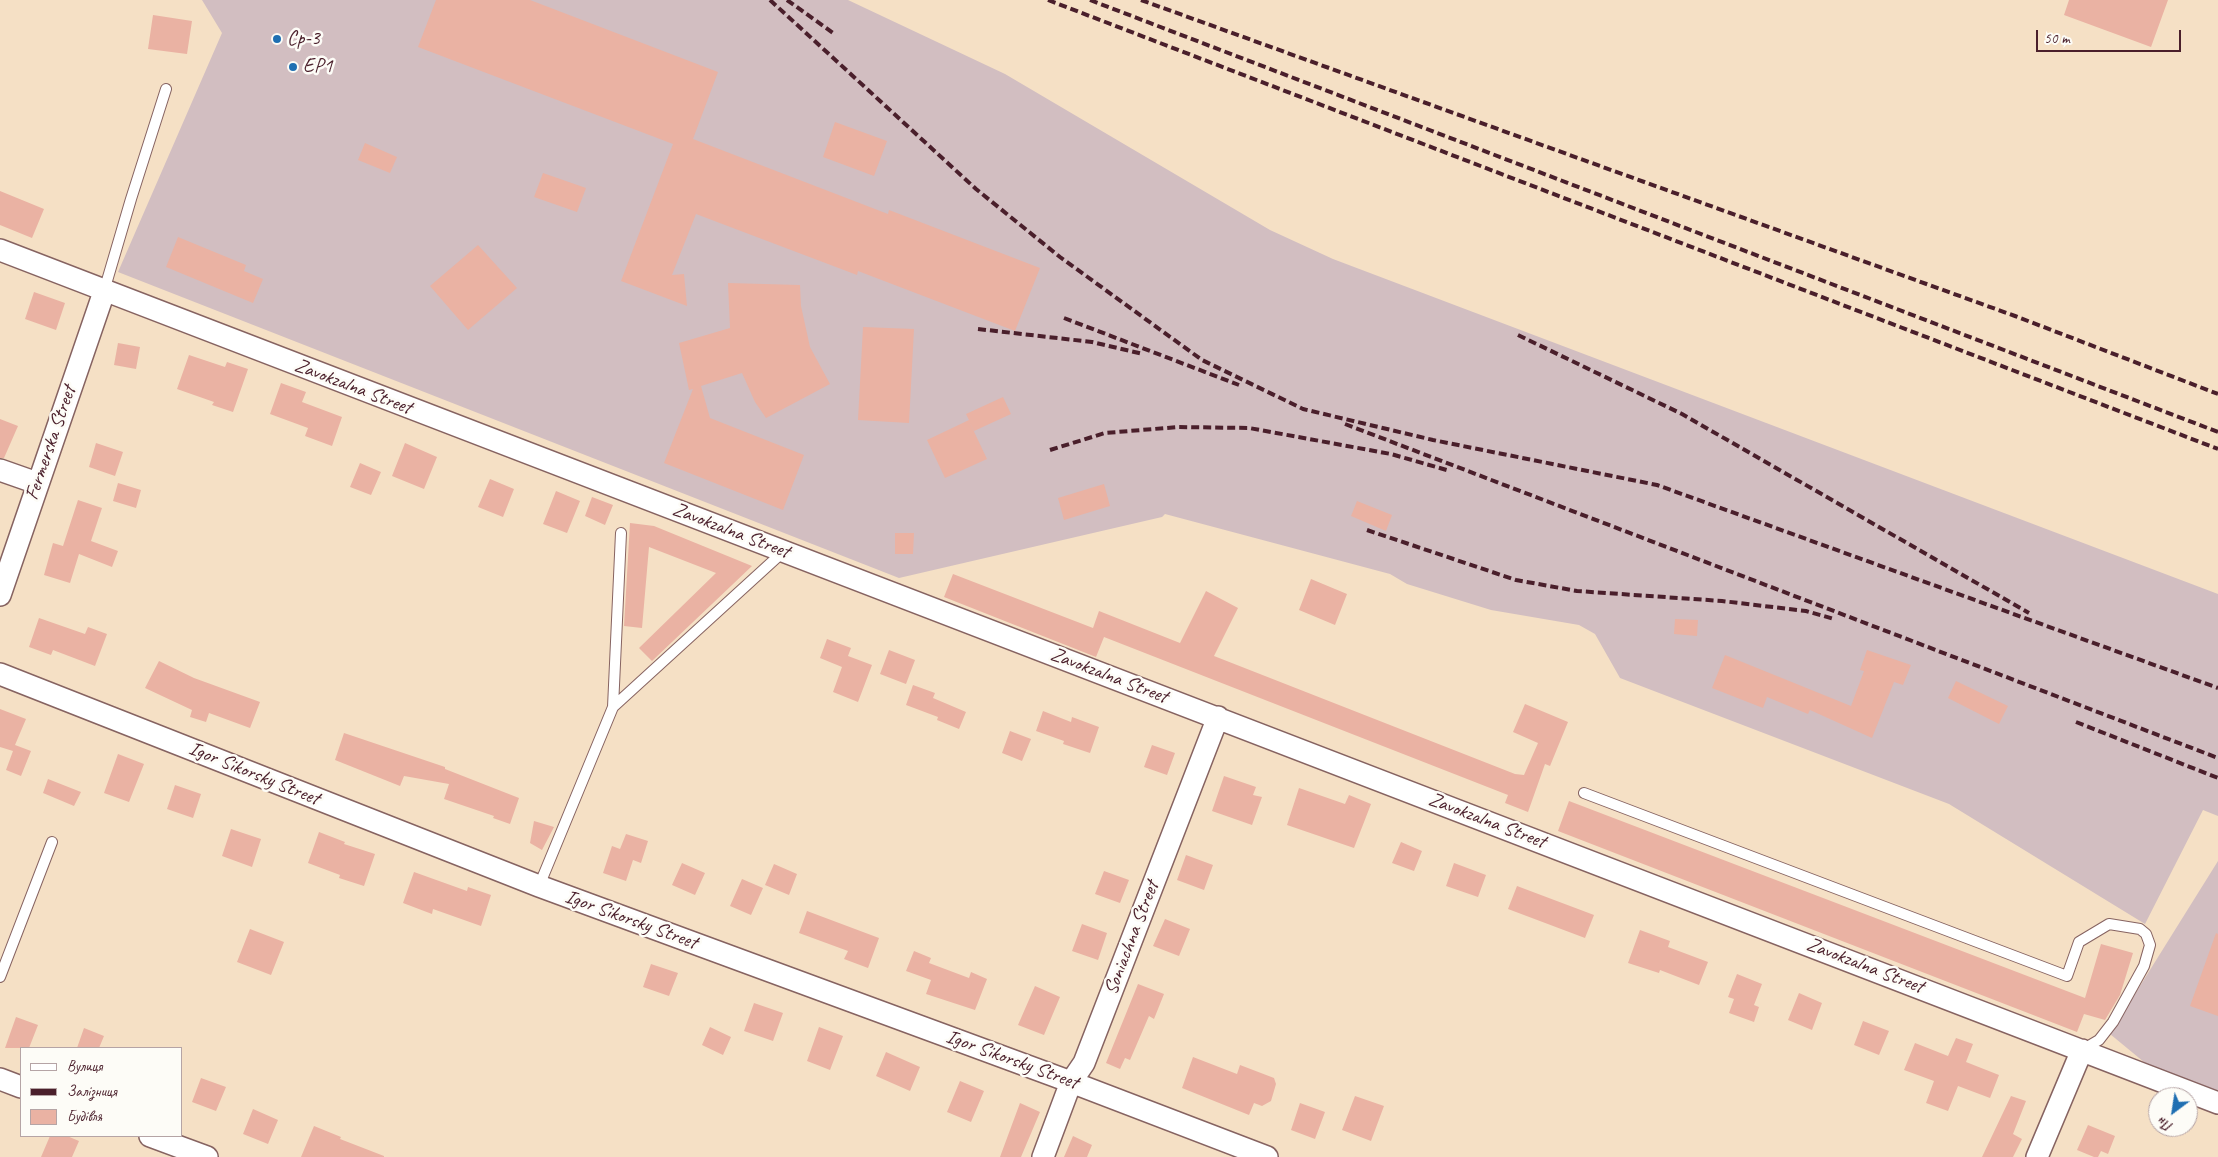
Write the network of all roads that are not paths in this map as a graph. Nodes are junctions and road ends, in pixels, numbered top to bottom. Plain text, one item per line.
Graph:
1 (166, 89) dead end
2 (0, 250) edge
3 (104, 292) junction
4 (0, 470) edge
5 (37, 483) junction
6 (621, 533) dead end
7 (784, 551) junction
8 (0, 595) edge
9 (0, 674) edge
10 (613, 707) junction
11 (1218, 717) junction
12 (1584, 793) dead end
13 (52, 842) dead end
14 (538, 886) junction
15 (0, 976) edge
16 (2082, 1050) junction
17 (0, 1079) edge
18 (1071, 1082) junction
19 (20, 1087) edge
20 (2218, 1103) edge
21 (153, 1137) edge
22 (207, 1157) edge
23 (1043, 1157) edge
24 (1267, 1157) edge
25 (2038, 1157) edge

1 - 3 lane
2 - 3 street, Zavokzalna Street
3 - 5 street, Fermerska Street
3 - 7 street, Zavokzalna Street
4 - 5 street
5 - 8 street, Fermerska Street
6 - 10 lane
7 - 10 lane
7 - 11 street, Zavokzalna Street
9 - 14 street, Igor Sikorsky Street
10 - 14 lane
11 - 16 street, Zavokzalna Street
11 - 18 street, Soniachna Street
12 - 16 lane
13 - 15 lane
14 - 18 street, Igor Sikorsky Street
16 - 20 street, Zavokzalna Street
16 - 25 street
17 - 19 street
18 - 23 street, Soniachna Street
18 - 24 street, Igor Sikorsky Street
21 - 22 street

